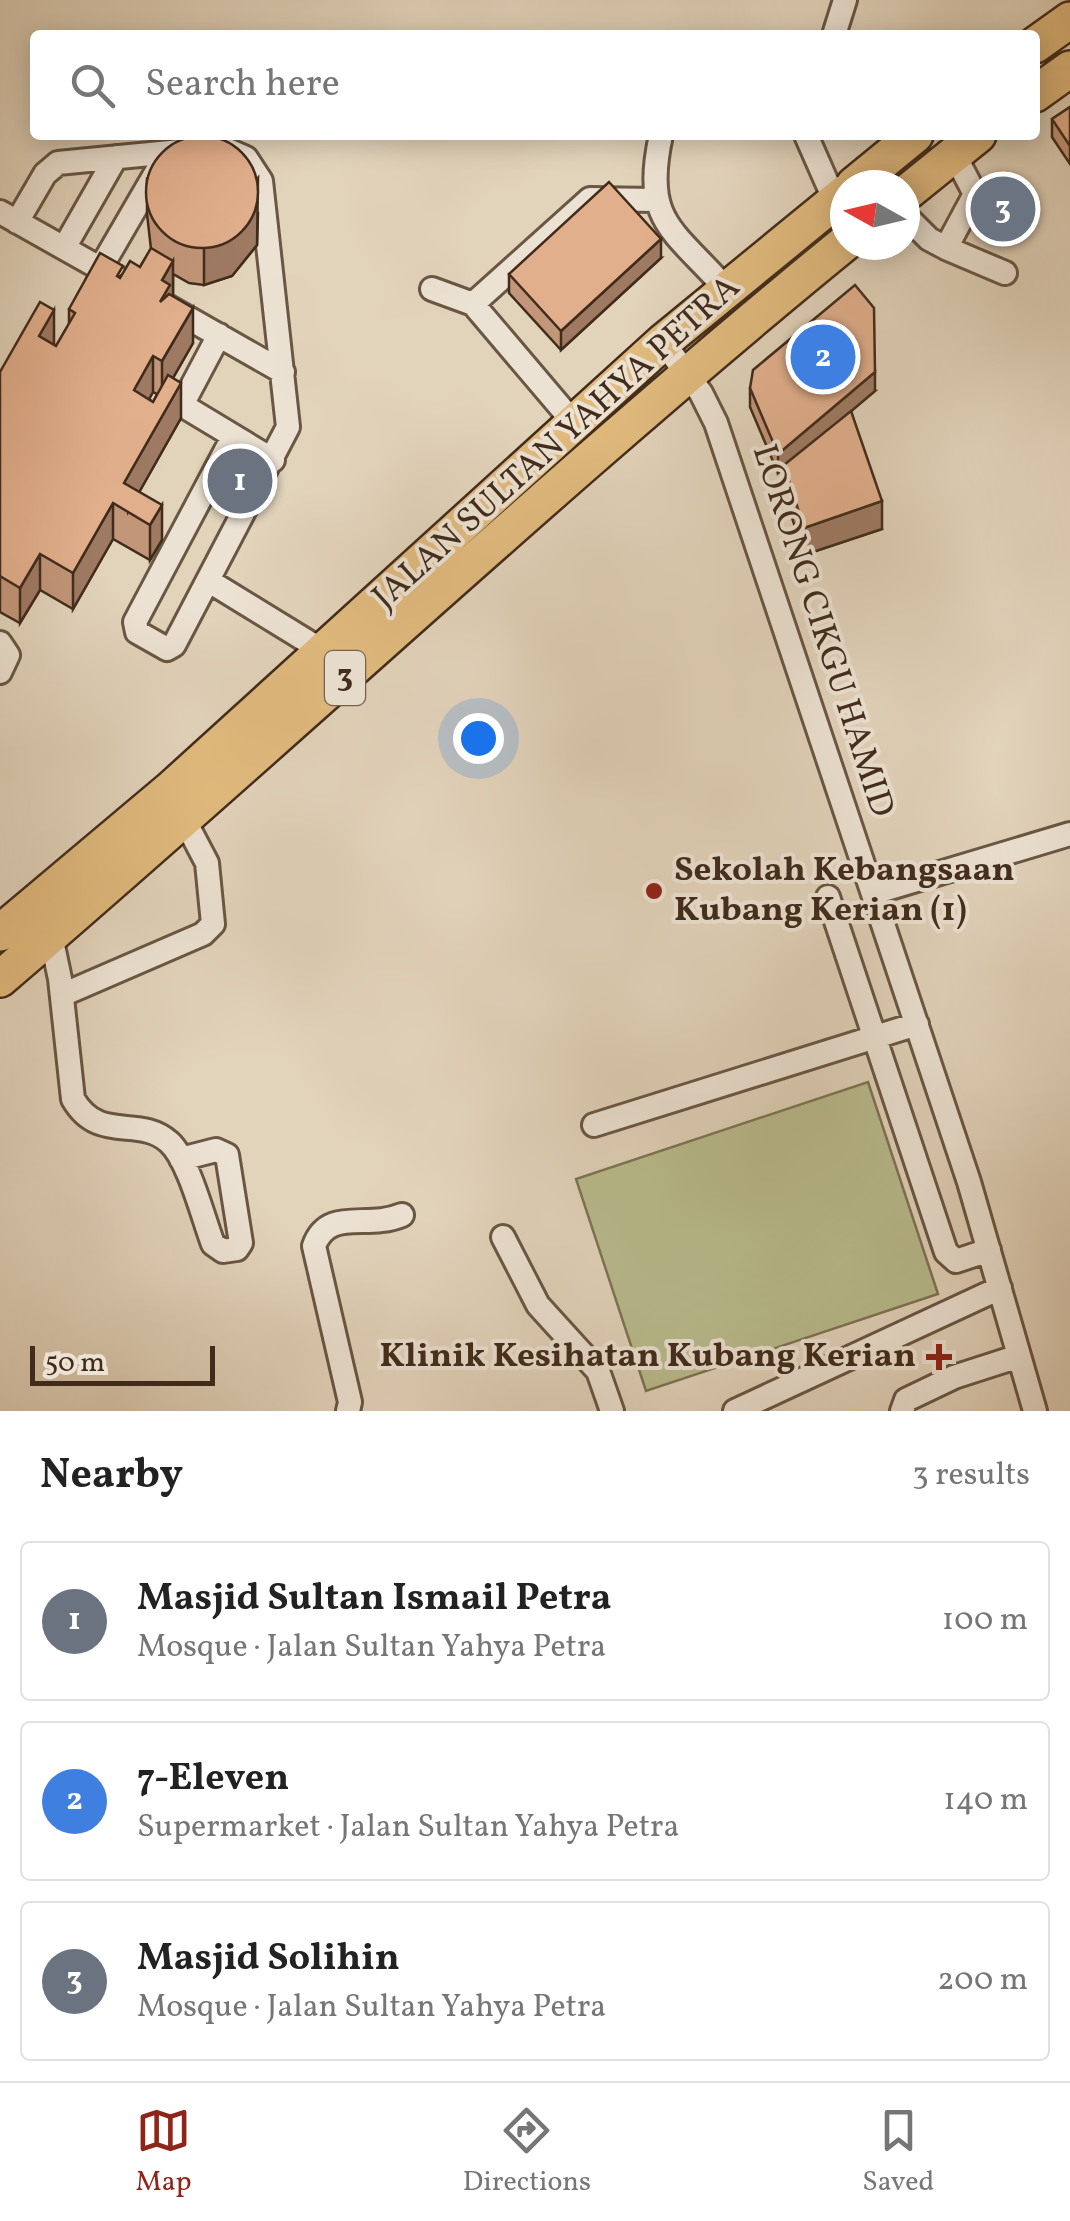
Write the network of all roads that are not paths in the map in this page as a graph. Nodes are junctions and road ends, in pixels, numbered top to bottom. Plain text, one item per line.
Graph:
1 (845, 0) edge
2 (1070, 20) edge
3 (836, 30) edge
4 (1040, 41) edge
5 (1070, 69) edge
6 (1040, 90) edge
7 (660, 140) edge
8 (809, 140) edge
9 (909, 140) edge
10 (966, 145) edge
11 (167, 152) junction
12 (116, 156) junction
13 (873, 170) edge
14 (830, 171) edge
15 (920, 182) edge
16 (655, 200) junction
17 (830, 205) edge
18 (9, 217) edge
19 (920, 230) edge
20 (64, 248) junction
21 (946, 248) junction
22 (830, 255) edge
23 (100, 269) junction
24 (1005, 273) dead end
25 (432, 288) dead end
26 (727, 290) junction
27 (145, 294) edge
28 (472, 304) junction
29 (167, 306) edge
30 (218, 335) junction
31 (663, 342) junction
32 (283, 372) junction
33 (687, 372) junction
34 (574, 423) junction
35 (234, 437) junction
36 (273, 460) junction
37 (209, 580) junction
38 (0, 643) edge
39 (323, 651) junction
40 (0, 672) edge
41 (185, 821) junction
42 (1070, 834) edge
43 (872, 893) junction
44 (828, 897) dead end
45 (5, 918) edge
46 (50, 936) junction
47 (0, 978) edge
48 (62, 996) junction
49 (916, 1024) junction
50 (874, 1037) junction
51 (594, 1125) dead end
52 (181, 1159) dead end
53 (402, 1214) dead end
54 (503, 1237) dead end
55 (989, 1250) junction
56 (1000, 1288) junction
57 (1019, 1356) junction
58 (348, 1411) edge
59 (612, 1411) edge
60 (735, 1411) edge
61 (902, 1411) edge
62 (1035, 1411) edge

1 - 3 street
2 - 4 highway
5 - 6 highway
7 - 16 street
8 - 14 street
9 - 13 highway, JALAN SULTAN YAHYA PETRA / 3
10 - 15 highway
10 - 21 street
11 - 12 street
11 - 23 street
11 - 32 street
12 - 18 street
12 - 20 street
16 - 26 street
16 - 28 street
17 - 26 highway, JALAN SULTAN YAHYA PETRA / 3
18 - 20 street
19 - 21 street
20 - 23 street
21 - 24 street
22 - 33 highway, JALAN SULTAN YAHYA PETRA / 3
23 - 27 street
25 - 28 street
26 - 31 highway, JALAN SULTAN YAHYA PETRA / 3
28 - 34 street
29 - 30 street
30 - 32 street
30 - 35 street
31 - 33 street, LORONG CIKGU HAMID
31 - 34 highway, JALAN SULTAN YAHYA PETRA / 3
32 - 36 street
33 - 41 highway, JALAN SULTAN YAHYA PETRA / 3
33 - 43 street, LORONG CIKGU HAMID
34 - 39 highway, JALAN SULTAN YAHYA PETRA / 3
35 - 36 street
35 - 37 street
36 - 37 street
37 - 39 street
38 - 40 street
39 - 45 highway, JALAN SULTAN YAHYA PETRA / 3
41 - 46 highway, JALAN SULTAN YAHYA PETRA / 3
41 - 48 street
42 - 43 street
43 - 49 street, LORONG CIKGU HAMID
44 - 50 street
46 - 47 highway, JALAN SULTAN YAHYA PETRA / 3
46 - 48 street
48 - 52 street
49 - 50 street
49 - 55 street, LORONG CIKGU HAMID
50 - 51 street
50 - 55 street
53 - 58 street
54 - 59 street
55 - 56 street, LORONG CIKGU HAMID
56 - 57 street, LORONG CIKGU HAMID
56 - 60 street
57 - 61 street
57 - 62 street, LORONG CIKGU HAMID

